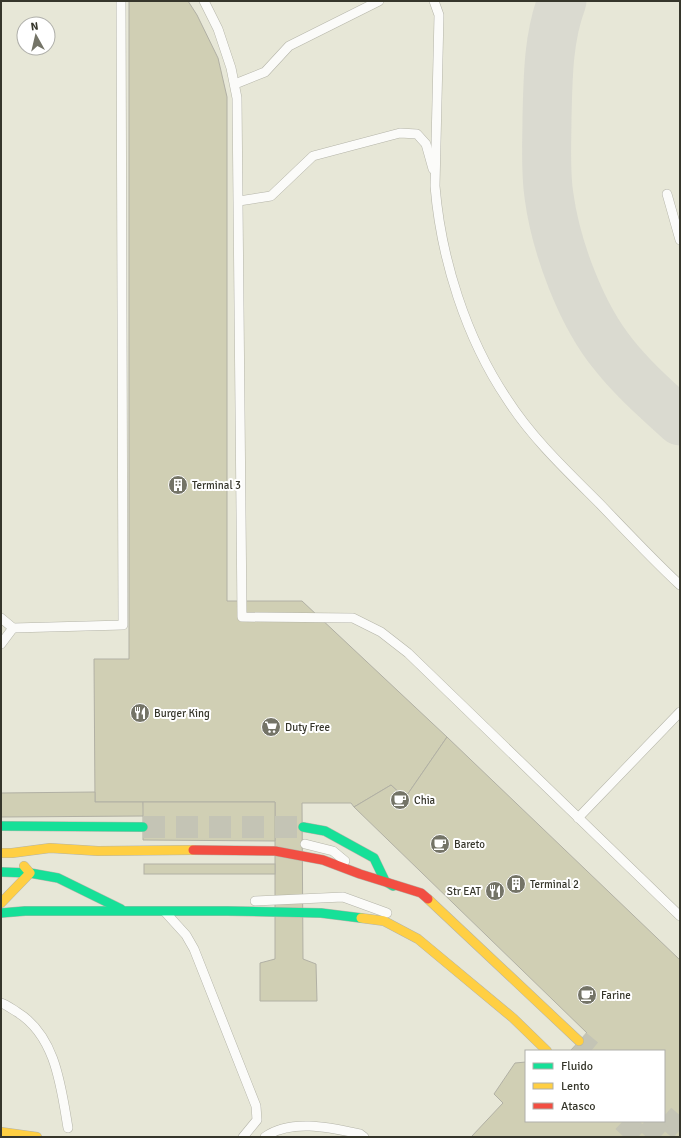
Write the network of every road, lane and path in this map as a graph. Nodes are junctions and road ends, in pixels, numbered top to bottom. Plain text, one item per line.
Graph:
1 (121, 1) edge
2 (204, 1) edge
3 (379, 1) edge
4 (434, 1) edge
5 (234, 84) junction
6 (435, 179) junction
7 (667, 194) dead end
8 (239, 201) junction
9 (680, 240) edge
10 (680, 585) edge
11 (1, 618) edge
12 (12, 628) junction
13 (1, 644) edge
14 (680, 712) edge
15 (578, 818) junction
16 (1, 826) edge
17 (84, 827) junction
18 (143, 827) tunnel mouth
19 (303, 827) tunnel mouth
20 (114, 837) dead end
21 (4, 843) dead end
22 (305, 844) dead end
23 (98, 851) junction
24 (1, 853) edge
25 (12, 853) junction
26 (68, 857) dead end
27 (42, 868) dead end
28 (1, 872) edge
29 (30, 873) junction
30 (360, 874) junction
31 (385, 881) junction
32 (409, 898) dead end
33 (1, 903) edge
34 (124, 911) junction
35 (164, 911) junction
36 (227, 911) junction
37 (2, 912) edge
38 (680, 916) edge
39 (418, 939) junction
40 (1, 1003) edge
41 (579, 1041) tunnel mouth
42 (547, 1050) edge
43 (68, 1128) dead end
44 (1, 1132) edge
45 (37, 1137) edge
46 (243, 1137) edge
47 (265, 1137) edge
48 (364, 1137) edge

1 - 12 lane
2 - 5 lane
3 - 5 lane
4 - 6 lane
5 - 8 lane
6 - 8 lane
6 - 10 lane
7 - 9 lane
8 - 15 lane
11 - 12 lane
12 - 13 lane
14 - 15 lane
15 - 38 lane
16 - 17 street
17 - 18 street
17 - 20 lane
19 - 31 street
21 - 25 street
22 - 30 lane
23 - 25 street
23 - 26 street
23 - 30 street
24 - 25 street
25 - 29 street
27 - 29 street
28 - 29 street
29 - 33 street
29 - 34 street
30 - 31 street
31 - 32 street
31 - 41 street
34 - 35 street
34 - 37 street
35 - 36 street
35 - 46 lane
36 - 39 street
36 - 39 lane
39 - 42 street
40 - 43 lane
44 - 45 street
47 - 48 lane

